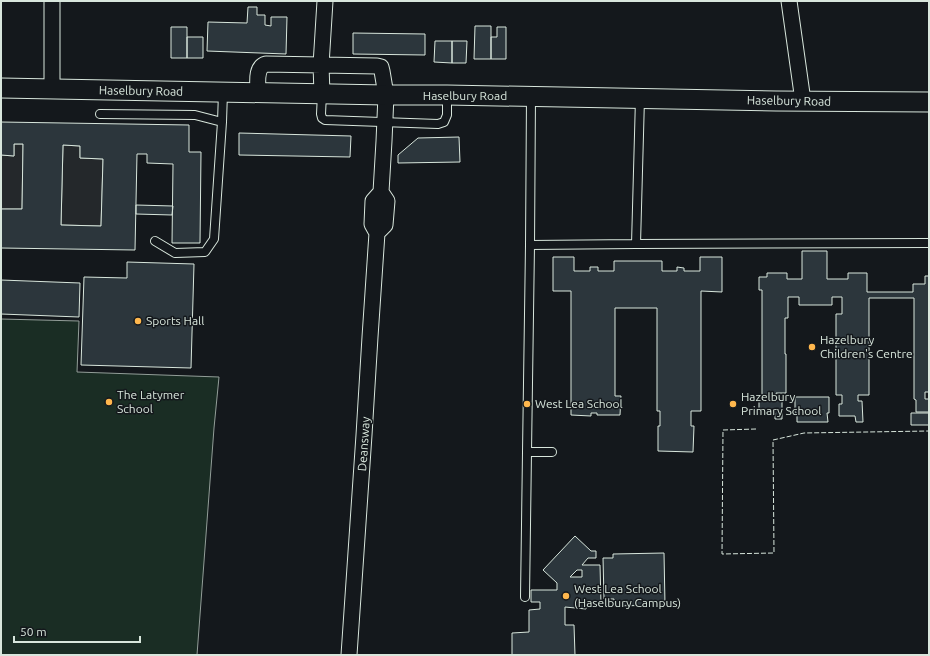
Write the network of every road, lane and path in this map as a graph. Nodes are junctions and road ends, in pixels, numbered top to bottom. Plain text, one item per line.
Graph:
1 (52, 1) edge
2 (325, 1) edge
3 (789, 1) edge
4 (321, 65) junction
5 (1, 88) edge
6 (52, 89) junction
7 (223, 92) junction
8 (258, 93) junction
9 (322, 94) junction
10 (386, 95) junction
11 (447, 95) junction
12 (531, 96) junction
13 (640, 98) junction
14 (803, 101) junction
15 (929, 102) edge
16 (100, 114) dead end
17 (222, 122) junction
18 (385, 122) junction
19 (155, 241) dead end
20 (929, 243) edge
21 (636, 244) junction
22 (530, 245) junction
23 (527, 452) junction
24 (552, 452) dead end
25 (526, 597) dead end
26 (349, 655) edge

1 - 6 street
2 - 4 street
3 - 14 street
4 - 8 street, Deansway
4 - 9 street
4 - 10 street, Deansway
5 - 6 street, Haselbury Road
6 - 7 street, Haselbury Road
7 - 8 street, Haselbury Road
7 - 17 lane
8 - 9 street, Haselbury Road
9 - 10 street, Haselbury Road
9 - 18 lane
10 - 11 street, Haselbury Road
10 - 18 street, Deansway
11 - 12 street, Haselbury Road
11 - 18 lane
12 - 13 street, Haselbury Road
12 - 22 lane
13 - 14 street, Haselbury Road
13 - 21 lane
14 - 15 street, Haselbury Road
16 - 17 lane
17 - 19 lane
18 - 26 street, Deansway
20 - 21 lane
21 - 22 lane
22 - 23 lane
23 - 24 lane
23 - 25 lane

